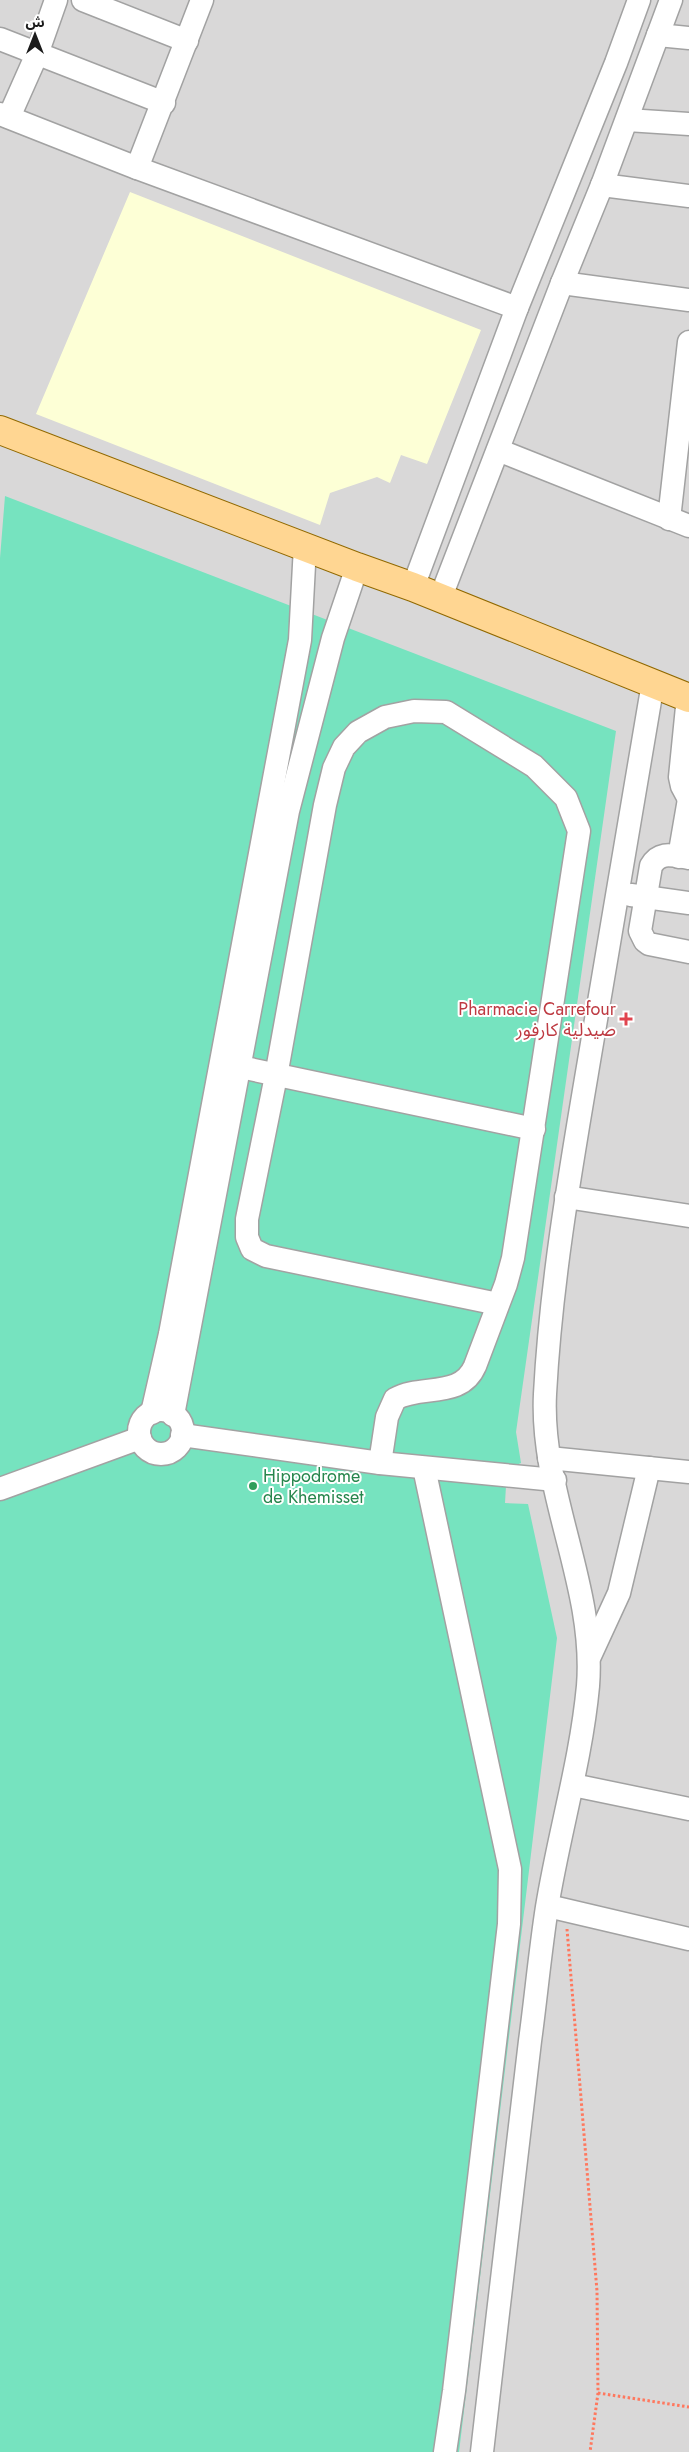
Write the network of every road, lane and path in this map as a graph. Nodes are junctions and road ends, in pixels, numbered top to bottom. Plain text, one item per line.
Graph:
1 (56, 0) edge
2 (83, 0) edge
3 (202, 0) edge
4 (639, 0) edge
5 (671, 0) edge
6 (658, 35) junction
7 (689, 38) edge
8 (0, 39) edge
9 (187, 41) junction
10 (37, 54) junction
11 (164, 103) junction
12 (4, 116) edge
13 (627, 120) junction
14 (689, 124) edge
15 (137, 168) junction
16 (602, 185) junction
17 (689, 196) edge
18 (562, 283) junction
19 (689, 300) edge
20 (517, 308) junction
21 (689, 342) edge
22 (0, 430) edge
23 (498, 450) junction
24 (679, 522) edge
25 (304, 546) junction
26 (357, 568) junction
27 (413, 586) junction
28 (440, 599) junction
29 (653, 683) junction
30 (688, 698) edge
31 (689, 799) edge
32 (684, 857) edge
33 (617, 893) junction
34 (646, 897) junction
35 (689, 903) edge
36 (689, 952) edge
37 (230, 1065) junction
38 (276, 1076) junction
39 (534, 1129) junction
40 (566, 1196) junction
41 (689, 1216) edge
42 (498, 1304) junction
43 (163, 1414) junction
44 (182, 1435) junction
45 (140, 1438) junction
46 (549, 1458) junction
47 (380, 1463) junction
48 (424, 1468) junction
49 (649, 1468) junction
50 (689, 1472) edge
51 (555, 1480) junction
52 (0, 1489) edge
53 (589, 1657) junction
54 (573, 1785) junction
55 (689, 1810) edge
56 (557, 1908) junction
57 (689, 1939) edge
58 (598, 2393) junction
59 (689, 2407) edge
60 (445, 2452) edge
61 (482, 2452) edge
62 (590, 2452) edge

1 - 10 street
2 - 9 street
3 - 9 street
4 - 20 street
5 - 6 street
6 - 7 street
6 - 13 street
8 - 10 street
9 - 11 street
10 - 11 street
10 - 12 street
11 - 15 street
12 - 15 street
13 - 14 street
13 - 16 street
15 - 20 street
16 - 17 street
16 - 18 street
18 - 19 street
18 - 23 street
20 - 27 street
21 - 24 street
22 - 25 main road
23 - 24 street
23 - 28 street
25 - 26 main road
25 - 37 street
26 - 27 main road
26 - 37 street
27 - 28 main road
28 - 29 main road
29 - 30 main road
29 - 33 street
30 - 31 street
31 - 32 street
32 - 34 street
33 - 34 street
33 - 40 street
34 - 35 street
34 - 36 street
37 - 38 street
37 - 43 street
38 - 39 street
38 - 39 street
38 - 42 street
39 - 42 street
40 - 41 street
40 - 46 street
42 - 47 street
43 - 44 street
43 - 45 street
44 - 45 street
44 - 47 street
45 - 52 street
46 - 49 street
46 - 51 street
47 - 48 street
48 - 51 street
48 - 60 street
49 - 50 street
49 - 53 street
51 - 53 street
53 - 54 street
54 - 55 street
54 - 56 street
56 - 57 street
56 - 58 path
56 - 61 street
58 - 59 path
58 - 62 path

